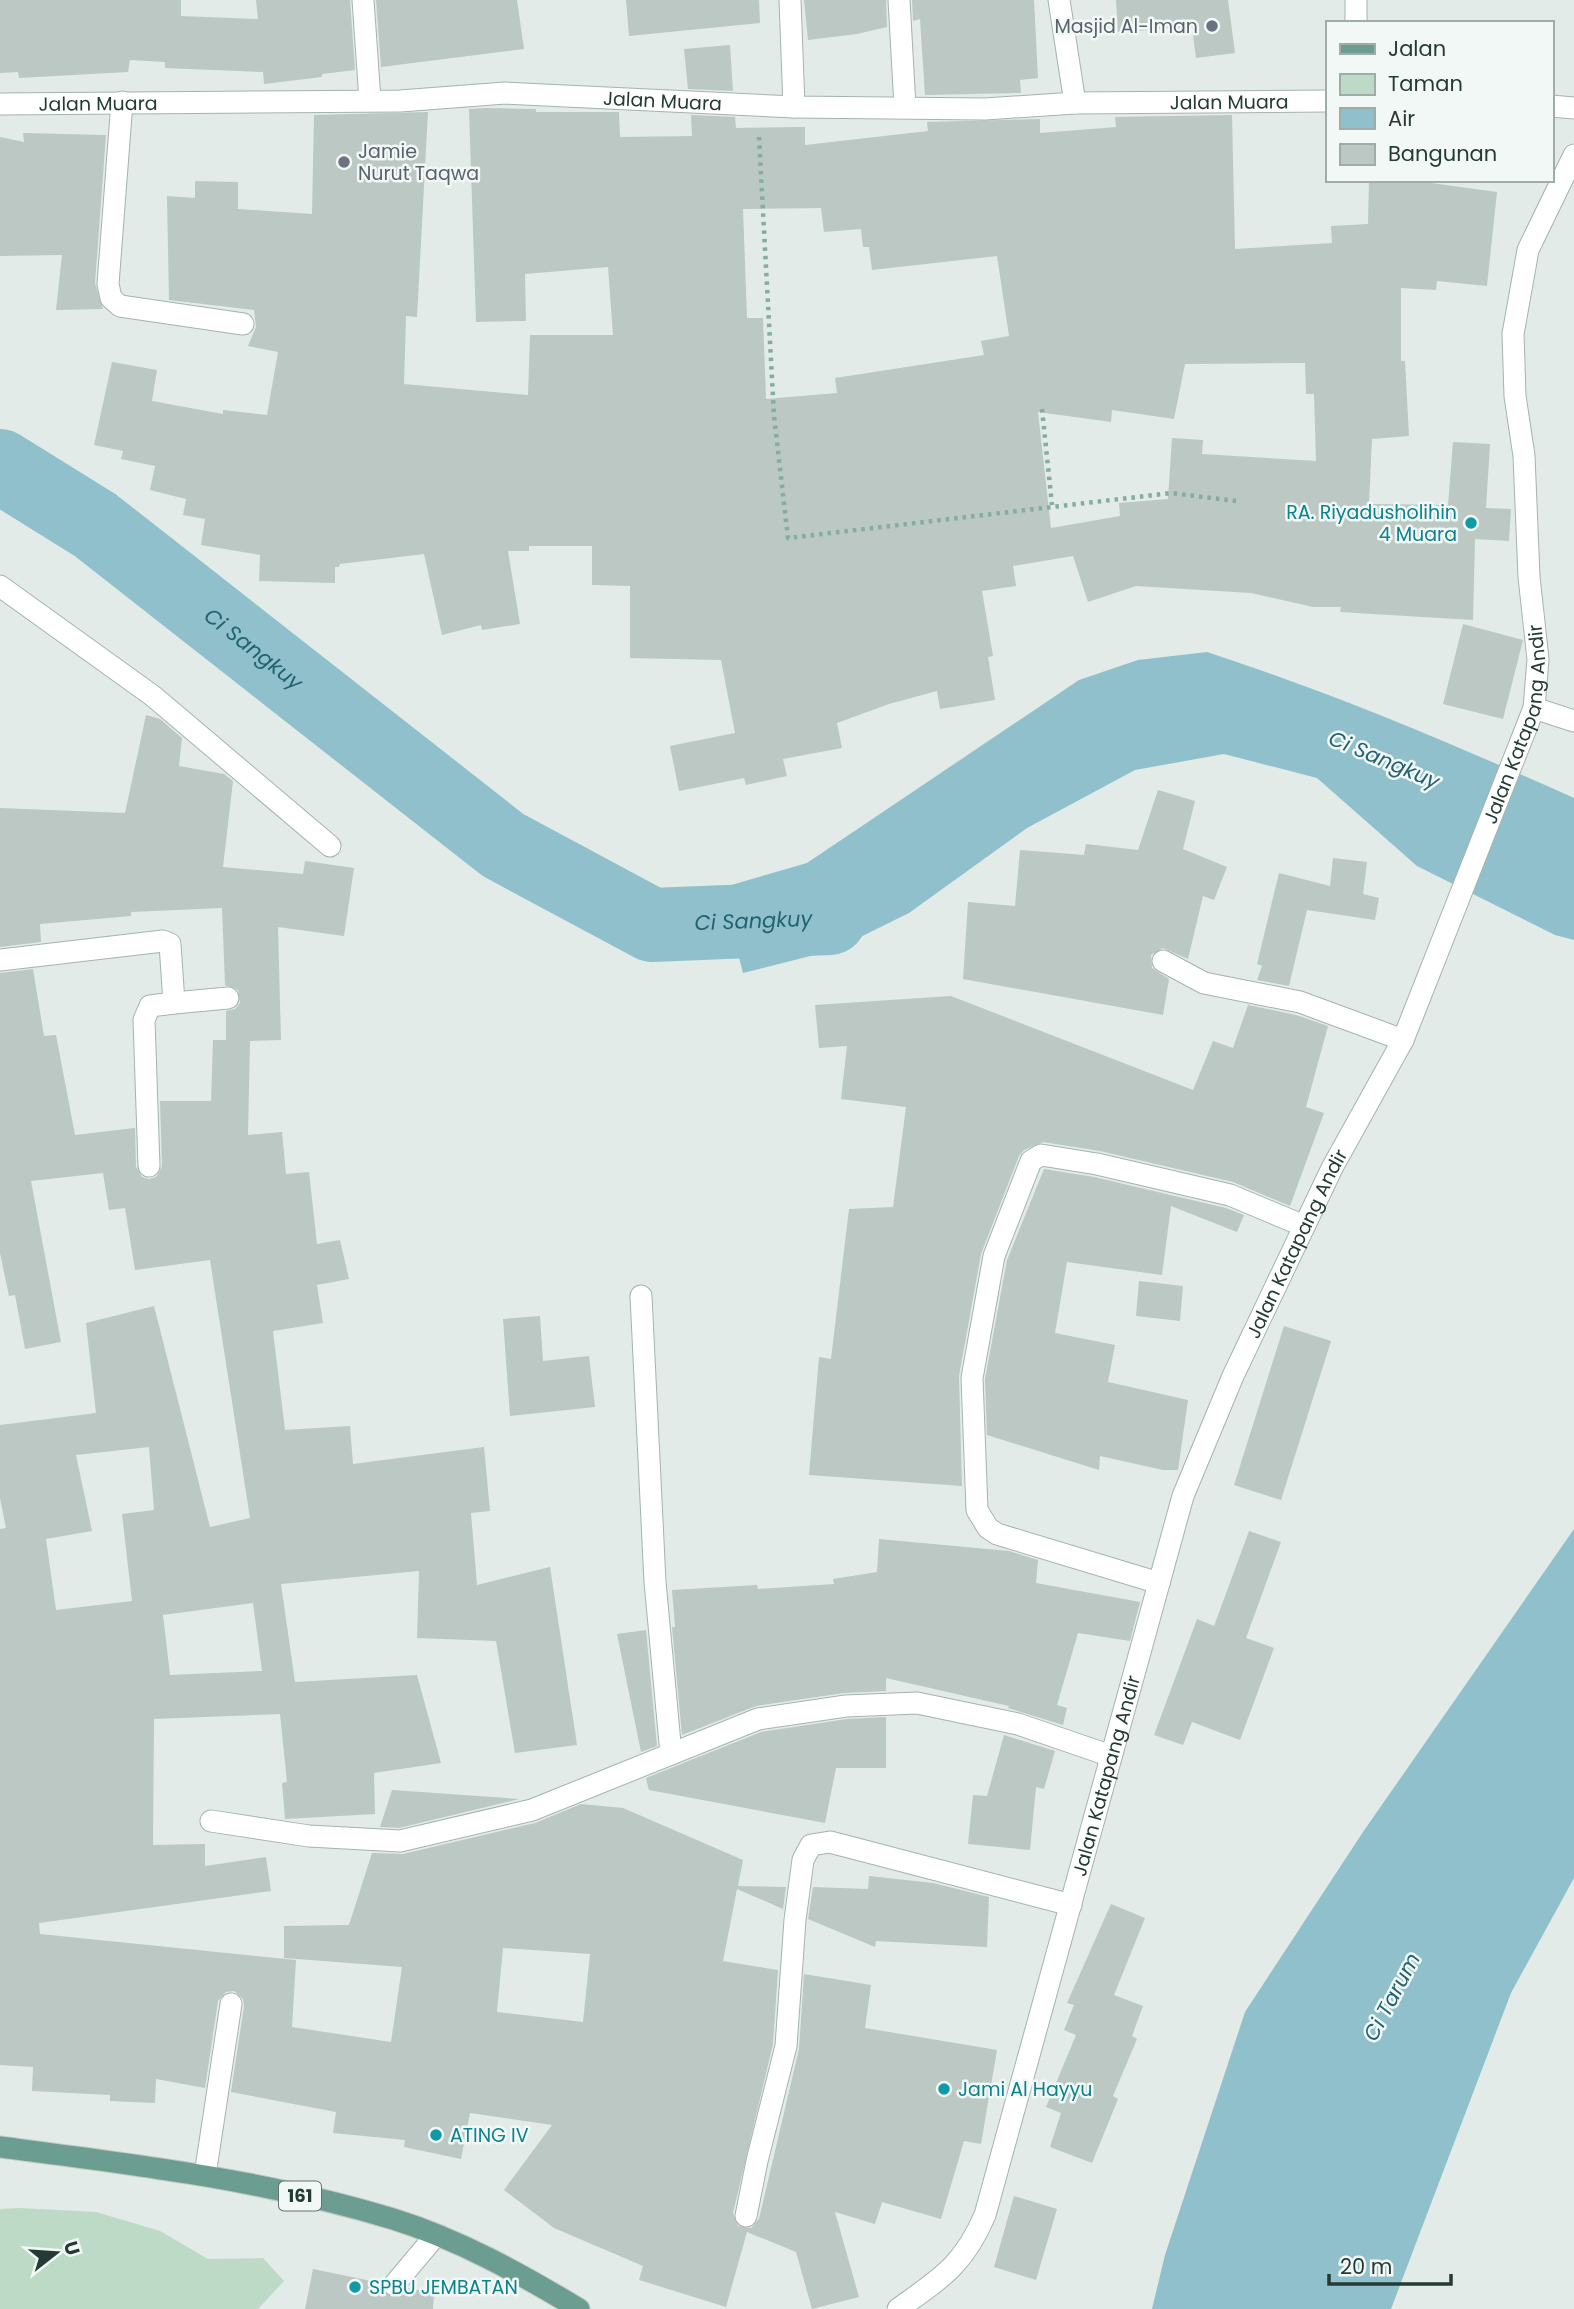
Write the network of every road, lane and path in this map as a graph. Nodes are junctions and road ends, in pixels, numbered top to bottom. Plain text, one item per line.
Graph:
1 (363, 0) edge
2 (790, 0) edge
3 (899, 0) edge
4 (1059, 0) edge
5 (1356, 0) edge
6 (1356, 21) edge
7 (370, 100) junction
8 (1326, 101) edge
9 (122, 102) junction
10 (1075, 103) junction
11 (0, 104) edge
12 (757, 105) junction
13 (1553, 106) edge
14 (794, 107) junction
15 (905, 107) junction
16 (1574, 108) edge
17 (1574, 155) edge
18 (243, 324) dead end
19 (1042, 409) dead end
20 (1236, 501) dead end
21 (1052, 505) junction
22 (0, 586) edge
23 (1534, 708) junction
24 (1574, 721) edge
25 (330, 846) dead end
26 (0, 960) edge
27 (1163, 961) dead end
28 (228, 998) dead end
29 (174, 1003) junction
30 (1403, 1040) junction
31 (149, 1166) dead end
32 (1304, 1226) junction
33 (642, 1296) dead end
34 (1159, 1583) junction
35 (671, 1754) junction
36 (1111, 1756) junction
37 (211, 1821) dead end
38 (1071, 1905) junction
39 (231, 2004) dead end
40 (0, 2147) edge
41 (205, 2175) junction
42 (746, 2216) dead end
43 (436, 2235) junction
44 (394, 2285) tunnel mouth
45 (579, 2309) edge
46 (898, 2309) edge

1 - 7 street
2 - 14 street
3 - 15 street
4 - 10 street
5 - 6 street
7 - 9 street, Jalan Muara
7 - 12 street, Jalan Muara
8 - 10 street, Jalan Muara
9 - 11 street, Jalan Muara
9 - 18 street
10 - 15 street, Jalan Muara
12 - 14 street, Jalan Muara
12 - 21 path
13 - 16 street
14 - 15 street, Jalan Muara
17 - 23 street, Jalan Katapang Andir
19 - 21 path
20 - 21 path
22 - 25 street
23 - 24 street
23 - 30 street, Jalan Katapang Andir
26 - 29 street
27 - 30 street
28 - 29 street
29 - 31 street
30 - 32 street, Jalan Katapang Andir
32 - 34 street, Jalan Katapang Andir
32 - 34 street
33 - 35 street
34 - 36 street, Jalan Katapang Andir
35 - 36 street
35 - 37 street
36 - 38 street, Jalan Katapang Andir
38 - 42 street
38 - 46 street, Jalan Katapang Andir
39 - 41 street
40 - 41 main road, 161
41 - 43 main road, 161
43 - 44 street
43 - 45 main road, 161

